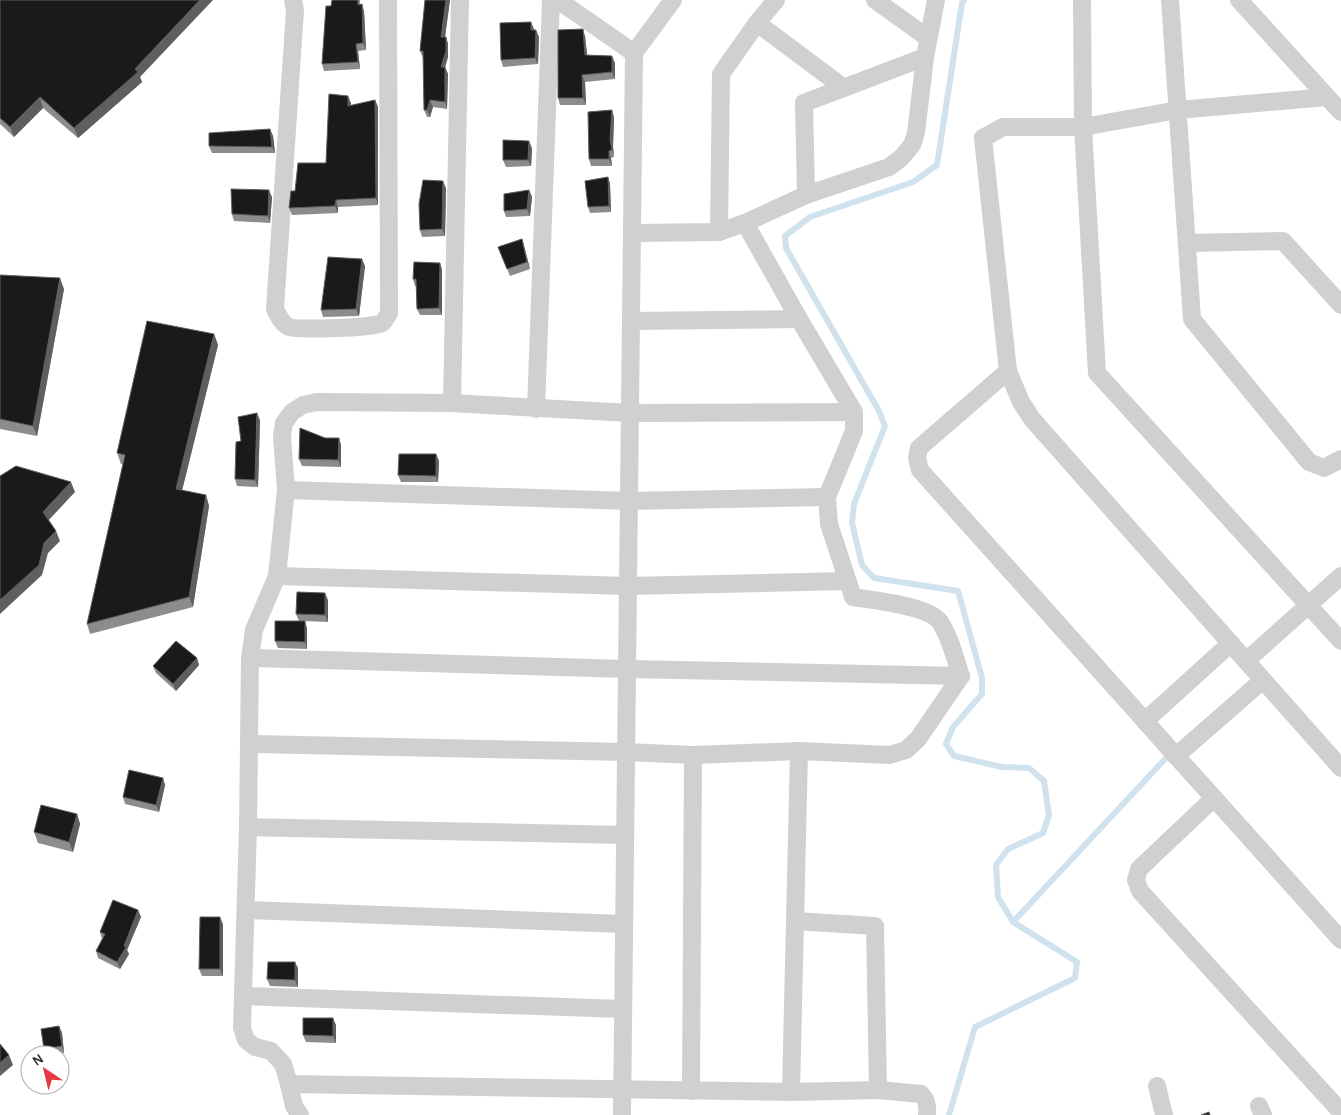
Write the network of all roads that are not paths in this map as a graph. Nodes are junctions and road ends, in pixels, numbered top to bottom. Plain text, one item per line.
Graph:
1 (293, 0) edge
2 (388, 0) edge
3 (460, 0) edge
4 (551, 0) edge
5 (558, 0) edge
6 (673, 0) edge
7 (776, 0) edge
8 (875, 0) edge
9 (936, 0) edge
10 (1082, 0) edge
11 (1170, 0) edge
12 (1239, 0) edge
13 (757, 24) junction
14 (928, 38) junction
15 (634, 53) junction
16 (925, 57) junction
17 (844, 88) junction
18 (1328, 97) junction
19 (1178, 110) junction
20 (1341, 112) edge
21 (1083, 126) junction
22 (806, 195) junction
23 (745, 223) junction
24 (719, 232) junction
25 (632, 233) junction
26 (1187, 243) junction
27 (1341, 305) edge
28 (799, 319) junction
29 (631, 321) junction
30 (1008, 371) junction
31 (452, 403) junction
32 (536, 409) junction
33 (854, 412) junction
34 (630, 413) junction
35 (1341, 458) edge
36 (286, 490) junction
37 (827, 498) junction
38 (629, 501) junction
39 (277, 576) junction
40 (1341, 576) edge
41 (847, 582) junction
42 (628, 586) junction
43 (1308, 605) junction
44 (1341, 641) edge
45 (1231, 643) junction
46 (250, 658) junction
47 (1246, 661) junction
48 (627, 670) junction
49 (961, 676) junction
50 (1263, 680) junction
51 (1146, 721) junction
52 (249, 744) junction
53 (799, 751) junction
54 (626, 752) junction
55 (693, 755) junction
56 (1176, 756) junction
57 (1341, 768) edge
58 (1214, 798) junction
59 (248, 827) junction
60 (625, 835) junction
61 (246, 910) junction
62 (795, 921) junction
63 (624, 924) junction
64 (1341, 940) edge
65 (243, 996) junction
66 (623, 1008) junction
67 (289, 1084) junction
68 (1157, 1086) dead end
69 (623, 1089) junction
70 (878, 1090) junction
71 (691, 1091) junction
72 (791, 1092) junction
73 (1341, 1112) edge
74 (300, 1115) edge
75 (622, 1115) edge
76 (927, 1115) edge
77 (1164, 1115) edge

1 - 2 street
3 - 31 street
4 - 32 street
5 - 15 street
6 - 15 street
7 - 13 street
8 - 14 street
9 - 14 street
10 - 21 street
11 - 19 street
12 - 18 street
13 - 17 street
13 - 24 street
14 - 16 street
15 - 25 street
16 - 17 street
16 - 22 street
17 - 22 street
18 - 19 street
18 - 20 street
19 - 21 street
19 - 26 street
21 - 30 street
21 - 43 street
22 - 23 street
23 - 24 street
23 - 28 street
24 - 25 street
25 - 29 street
26 - 27 street
26 - 35 street
28 - 29 street
28 - 33 street
29 - 34 street
30 - 45 street
30 - 51 street
31 - 32 street
31 - 36 street
32 - 34 street
33 - 34 street
33 - 37 street
34 - 38 street
36 - 38 street
36 - 39 street
37 - 38 street
37 - 41 street
38 - 42 street
39 - 42 street
39 - 46 street
40 - 43 street
41 - 42 street
41 - 49 street
42 - 48 street
43 - 44 street
43 - 47 street
45 - 47 street
45 - 51 street
46 - 48 street
46 - 52 street
47 - 50 street
48 - 49 street
48 - 54 street
49 - 53 street
50 - 56 street
50 - 57 street
51 - 56 street
52 - 54 street
52 - 59 street
53 - 55 street
53 - 62 street
54 - 55 street
54 - 60 street
55 - 71 street
56 - 58 street
58 - 64 street
58 - 73 street
59 - 60 street
59 - 61 street
60 - 63 street
61 - 63 street
61 - 65 street
62 - 70 street
62 - 72 street
63 - 66 street
65 - 66 street
65 - 67 street
66 - 69 street
67 - 69 street
67 - 74 street
68 - 77 street
69 - 71 street
69 - 75 street
70 - 72 street
70 - 76 street
71 - 72 street

